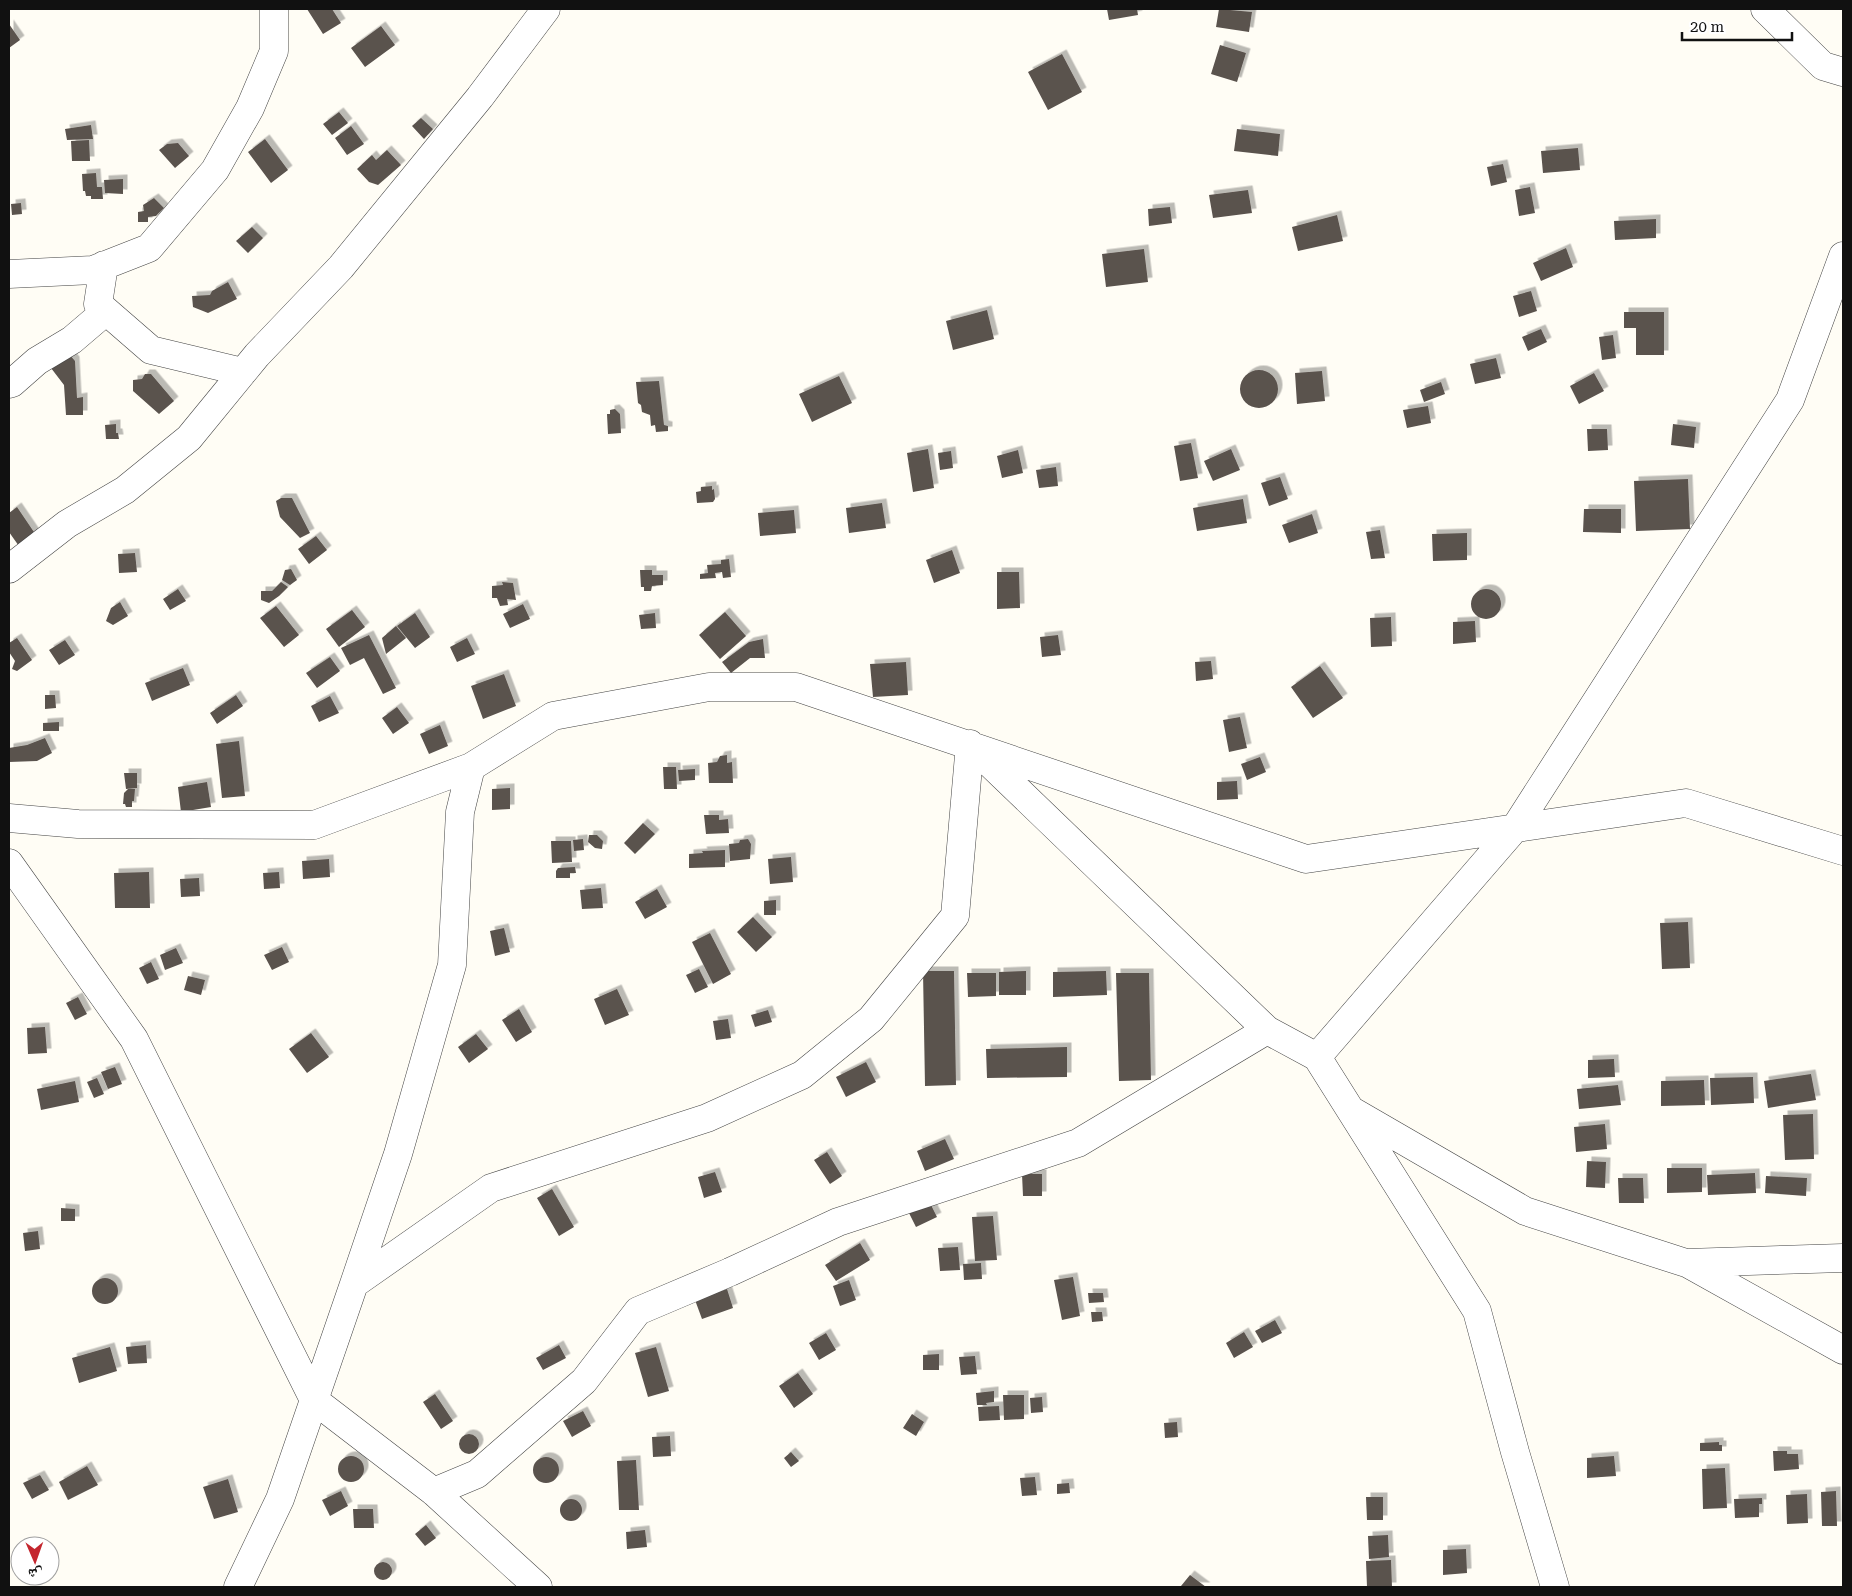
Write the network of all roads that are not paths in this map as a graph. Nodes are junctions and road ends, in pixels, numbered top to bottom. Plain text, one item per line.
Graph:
1 (274, 9) edge
2 (546, 9) edge
3 (1766, 9) edge
4 (1836, 73) edge
5 (1843, 256) edge
6 (104, 265) junction
7 (9, 274) edge
8 (106, 311) junction
9 (243, 372) junction
10 (9, 384) edge
11 (9, 569) edge
12 (970, 744) junction
13 (471, 767) junction
14 (9, 818) edge
15 (1515, 828) junction
16 (1843, 851) edge
17 (9, 862) edge
18 (1267, 1030) junction
19 (1318, 1057) junction
20 (1352, 1111) junction
21 (1843, 1258) edge
22 (1686, 1262) junction
23 (354, 1284) junction
24 (1843, 1350) edge
25 (314, 1400) junction
26 (434, 1492) junction
27 (238, 1587) edge
28 (538, 1587) edge
29 (1554, 1587) edge

1 - 6 street
2 - 9 street
3 - 4 street
5 - 15 street
6 - 7 street
6 - 8 street
8 - 9 street
8 - 10 street
9 - 11 street
12 - 13 street
12 - 15 street
12 - 18 street
12 - 23 street
13 - 14 street
13 - 23 street
15 - 16 street
15 - 19 street
17 - 25 street
18 - 19 street
18 - 26 street
19 - 20 street
20 - 22 street
20 - 29 street
21 - 22 street
22 - 24 street
23 - 25 street
25 - 26 street
25 - 27 street
26 - 28 street

